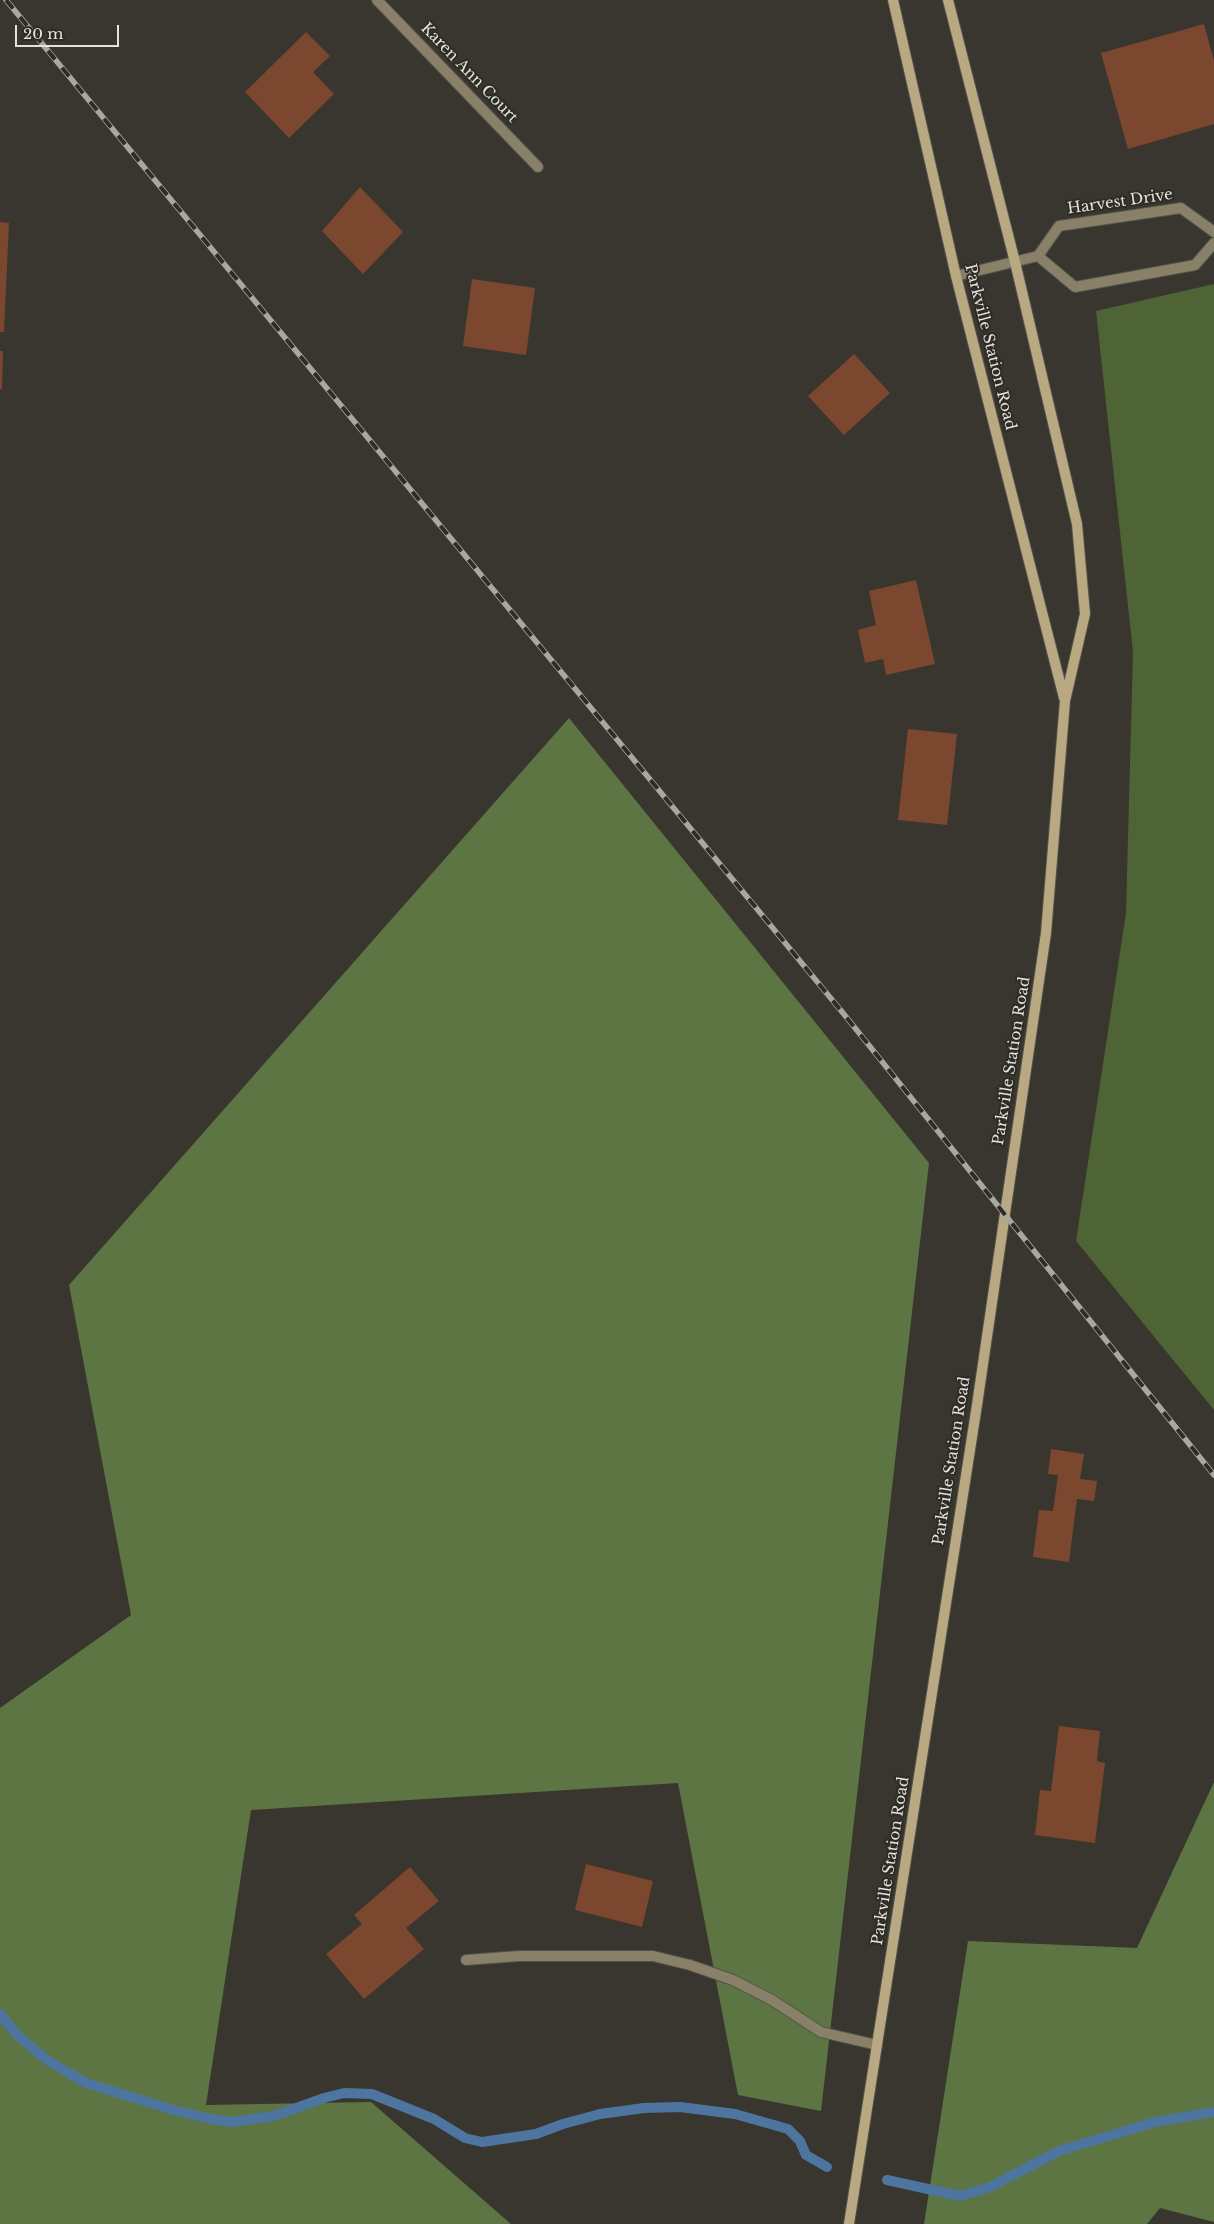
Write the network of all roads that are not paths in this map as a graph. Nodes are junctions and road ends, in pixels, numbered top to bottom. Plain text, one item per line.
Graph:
1 (377, 0) edge
2 (892, 0) edge
3 (948, 0) edge
4 (538, 166) dead end
5 (1214, 232) edge
6 (1214, 243) edge
7 (1038, 256) junction
8 (1015, 262) junction
9 (956, 276) junction
10 (1065, 700) junction
11 (466, 1960) dead end
12 (878, 2045) junction
13 (849, 2224) edge

1 - 4 street, Karen Ann Court
2 - 9 main road, Parkville Station Road
3 - 8 main road, Parkville Station Road
5 - 7 street, Harvest Drive
6 - 7 street
7 - 8 street
8 - 9 street
8 - 10 main road, Parkville Station Road
9 - 10 main road, Parkville Station Road
10 - 12 main road, Parkville Station Road
11 - 12 street
12 - 13 main road, Parkville Station Road

